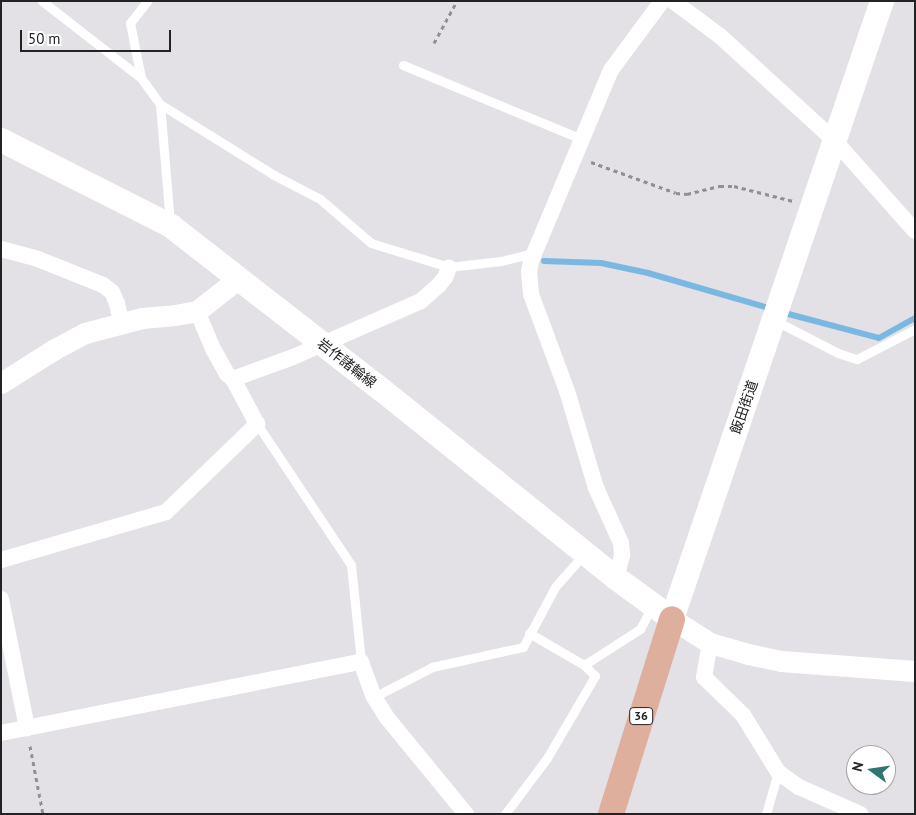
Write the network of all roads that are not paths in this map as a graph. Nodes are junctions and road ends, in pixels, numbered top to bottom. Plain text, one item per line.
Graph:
1 (42, 1) edge
2 (146, 1) edge
3 (662, 1) edge
4 (673, 1) edge
5 (882, 1) edge
6 (403, 65) dead end
7 (142, 78) junction
8 (160, 104) junction
9 (582, 139) junction
10 (1, 140) edge
11 (835, 141) junction
12 (170, 226) junction
13 (915, 231) edge
14 (1, 249) edge
15 (534, 253) junction
16 (449, 267) junction
17 (239, 278) junction
18 (197, 311) junction
19 (774, 320) junction
20 (121, 322) junction
21 (915, 328) edge
22 (323, 344) junction
23 (233, 379) junction
24 (1, 383) edge
25 (257, 424) junction
26 (584, 553) junction
27 (1, 560) edge
28 (616, 578) junction
29 (1, 599) edge
30 (662, 612) junction
31 (528, 633) junction
32 (710, 643) junction
33 (361, 662) junction
34 (584, 665) junction
35 (915, 671) edge
36 (374, 697) junction
37 (27, 728) junction
38 (1, 733) edge
39 (778, 772) junction
40 (466, 814) edge
41 (505, 814) edge
42 (611, 814) edge
43 (766, 814) edge
44 (860, 814) edge

1 - 7 lane
2 - 7 lane
3 - 9 street
4 - 11 street
5 - 11 main road, 飯田街道
6 - 9 lane
7 - 8 lane
8 - 12 lane
8 - 16 lane
9 - 15 street
10 - 12 main road, 岩作諸輪線
11 - 13 street
11 - 19 main road, 飯田街道
12 - 17 main road, 岩作諸輪線
14 - 20 street
15 - 16 lane
15 - 28 street
16 - 22 street
17 - 18 street
17 - 22 main road, 岩作諸輪線
18 - 20 street
18 - 23 street
19 - 21 lane
19 - 30 main road, 飯田街道
20 - 24 street
22 - 23 street
22 - 26 main road, 岩作諸輪線
23 - 25 street
25 - 27 street
25 - 33 lane
26 - 28 main road, 岩作諸輪線
26 - 31 lane
28 - 30 main road, 岩作諸輪線
29 - 37 street
30 - 32 street
30 - 34 lane
30 - 42 main road, 飯田街道 / 36
31 - 34 lane
31 - 36 lane
32 - 35 street
32 - 39 street
33 - 36 street
33 - 37 street
34 - 41 lane
36 - 40 street
37 - 38 street
39 - 43 lane
39 - 44 street

